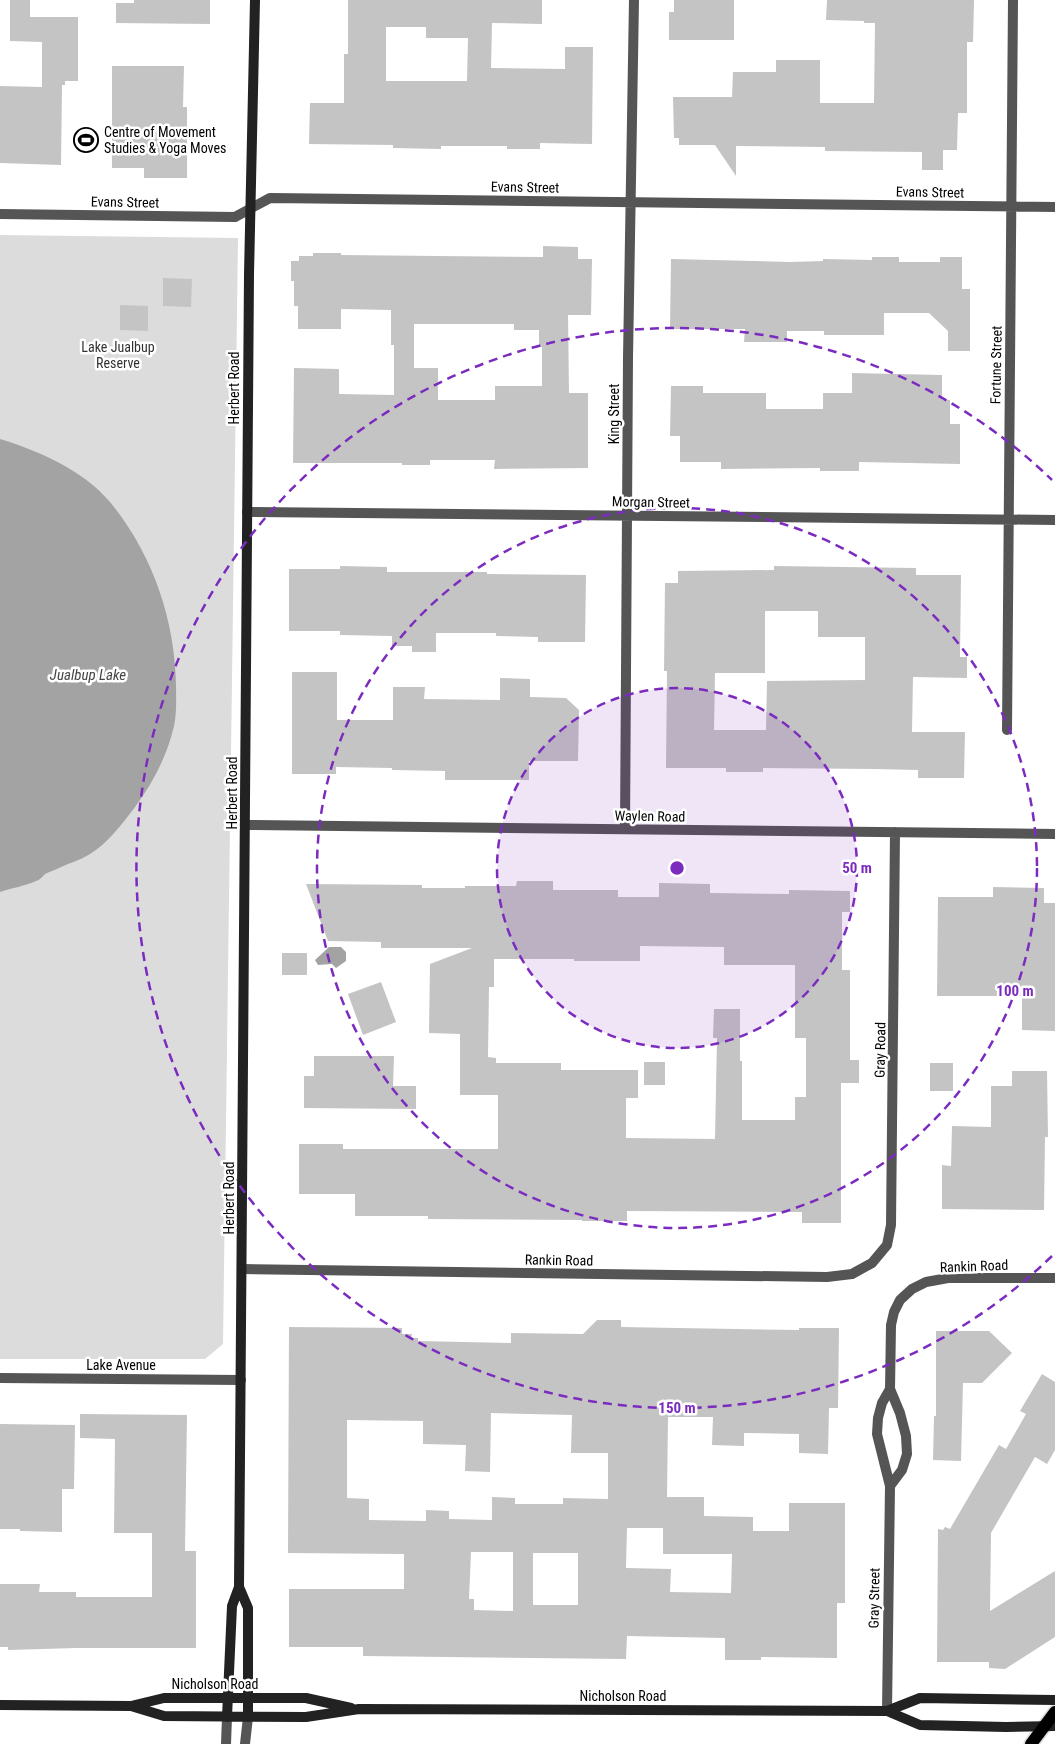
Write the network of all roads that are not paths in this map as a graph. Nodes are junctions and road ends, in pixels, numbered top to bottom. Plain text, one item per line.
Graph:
1 (255, 0) edge
2 (634, 0) edge
3 (1013, 0) edge
4 (631, 202) junction
5 (1012, 206) junction
6 (1055, 207) edge
7 (251, 208) junction
8 (0, 214) edge
9 (247, 512) junction
10 (627, 515) junction
11 (1009, 520) junction
12 (1055, 520) edge
13 (1007, 730) dead end
14 (245, 825) junction
15 (625, 829) junction
16 (895, 832) junction
17 (1055, 834) edge
18 (872, 1262) joint
19 (242, 1269) junction
20 (1055, 1278) edge
21 (900, 1300) joint
22 (0, 1378) edge
23 (241, 1380) junction
24 (890, 1389) junction
25 (890, 1486) junction
26 (240, 1587) junction
27 (228, 1698) junction
28 (249, 1698) junction
29 (1055, 1700) edge
30 (0, 1705) edge
31 (131, 1706) junction
32 (359, 1709) junction
33 (886, 1711) junction
34 (1055, 1712) edge
35 (227, 1717) junction
36 (248, 1717) junction
37 (1050, 1726) edge
38 (226, 1744) edge
39 (245, 1744) edge
40 (1031, 1744) edge

1 - 7 street, Herbert Road
2 - 4 street, King Street
3 - 5 street, Fortune Street
4 - 5 street, Evans Street
4 - 7 street, Evans Street
4 - 10 street, King Street
5 - 6 street, Evans Street
5 - 11 street, Fortune Street
7 - 8 street, Evans Street
7 - 9 street, Herbert Road
9 - 10 street, Morgan Street
9 - 14 street, Herbert Road
10 - 11 street, Morgan Street
10 - 15 street, King Street
11 - 12 street, Morgan Street
11 - 13 street, Fortune Street
14 - 15 street, Waylen Road
14 - 19 street, Herbert Road
15 - 16 street, Waylen Road
16 - 17 street, Waylen Road
16 - 18 street, Gray Road
18 - 19 street, Rankin Road
19 - 23 street, Herbert Road
20 - 21 street, Rankin Road
21 - 24 street, Gray Street
22 - 23 street, Lake Avenue
23 - 26 street, Herbert Road
24 - 25 street, Gray Street
24 - 25 street, Gray Street
25 - 33 street, Gray Street
26 - 27 street, Herbert Road
26 - 28 street, Herbert Road
27 - 28 street, Nicholson Road
27 - 31 street, Nicholson Road
27 - 35 street, Herbert Road
28 - 32 street, Nicholson Road
28 - 36 street, Herbert Road
29 - 33 street, Nicholson Road
30 - 31 street, Nicholson Road
31 - 35 street, Nicholson Road
32 - 33 street, Nicholson Road
32 - 36 street, Nicholson Road
33 - 37 street, Nicholson Road
34 - 37 main road
35 - 36 street, Nicholson Road
35 - 38 street, Herbert Road
36 - 39 street, Herbert Road
37 - 40 main road

